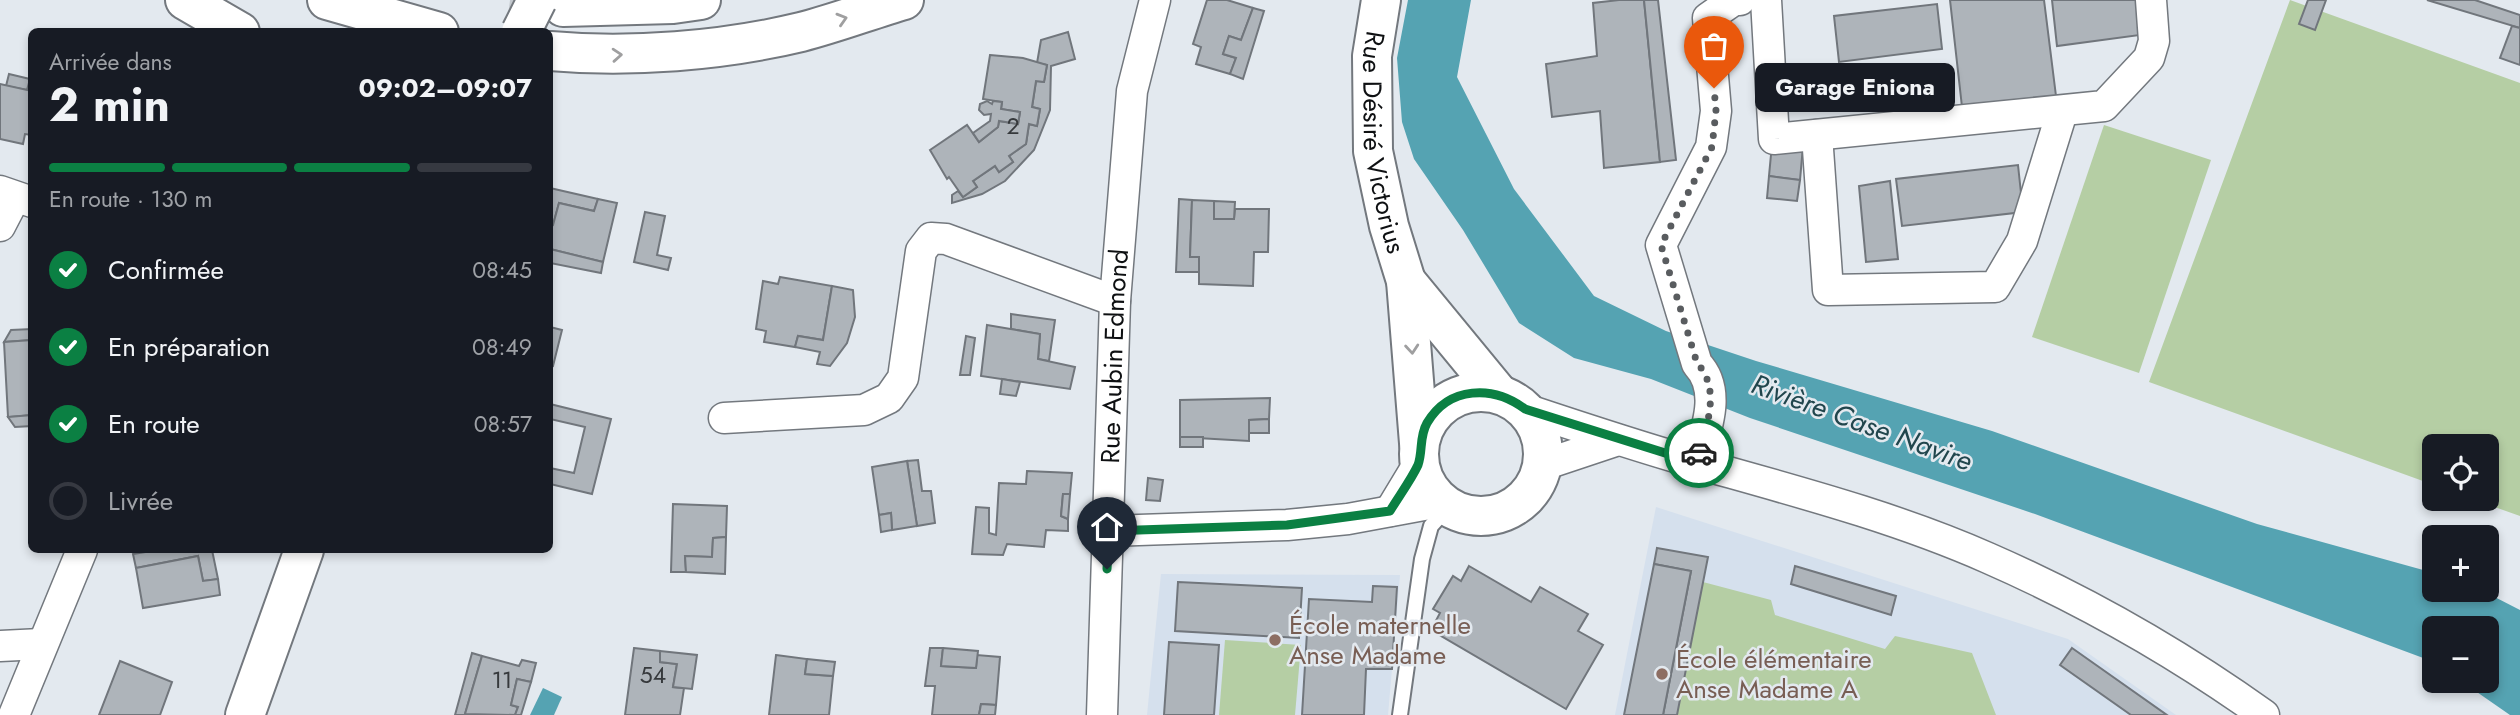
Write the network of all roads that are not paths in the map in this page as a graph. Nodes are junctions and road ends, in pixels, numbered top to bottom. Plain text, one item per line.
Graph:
1 (186, 0) edge
2 (327, 0) edge
3 (701, 0) edge
4 (904, 0) edge
5 (1155, 0) edge
6 (1381, 0) edge
7 (1740, 0) edge
8 (1766, 0) edge
9 (2151, 0) edge
10 (550, 3) edge
11 (233, 28) edge
12 (425, 28) edge
13 (525, 28) edge
14 (553, 51) edge
15 (2062, 112) junction
16 (1817, 135) junction
17 (16, 197) edge
18 (0, 226) edge
19 (1406, 281) junction
20 (1115, 301) junction
21 (1512, 401) junction
22 (724, 418) dead end
23 (1618, 440) junction
24 (1419, 453) junction
25 (1697, 463) junction
26 (1543, 465) junction
27 (1444, 504) junction
28 (1390, 511) junction
29 (1109, 531) junction
30 (81, 553) edge
31 (303, 553) edge
32 (41, 644) junction
33 (0, 646) edge
34 (14, 715) edge
35 (245, 715) edge
36 (1102, 715) edge
37 (1400, 715) edge
38 (2264, 715) edge

1 - 11 street
2 - 12 street
3 - 10 street
14 -> 4 street
5 - 20 street, Rue Aubin Edmond
6 - 19 street, Rue Désiré Victorius
7 - 25 street
8 - 16 street
9 - 15 street
10 - 13 street, bridge
15 - 16 street
15 - 16 street
17 - 18 street
19 - 21 street, Rue Désiré Victorius
19 -> 24 street, Rue Désiré Victorius
20 - 22 street
20 - 29 street, Rue Aubin Edmond
21 - 23 street
21 - 24 street
21 - 26 street
23 - 25 street
23 - 26 street
24 - 27 street
24 - 28 street
25 - 38 street
26 - 27 street
27 - 28 street
27 - 37 lane
28 - 29 street
29 - 36 street, Rue Aubin Edmond
30 - 32 street
31 - 35 street
32 - 33 street
32 - 34 street

